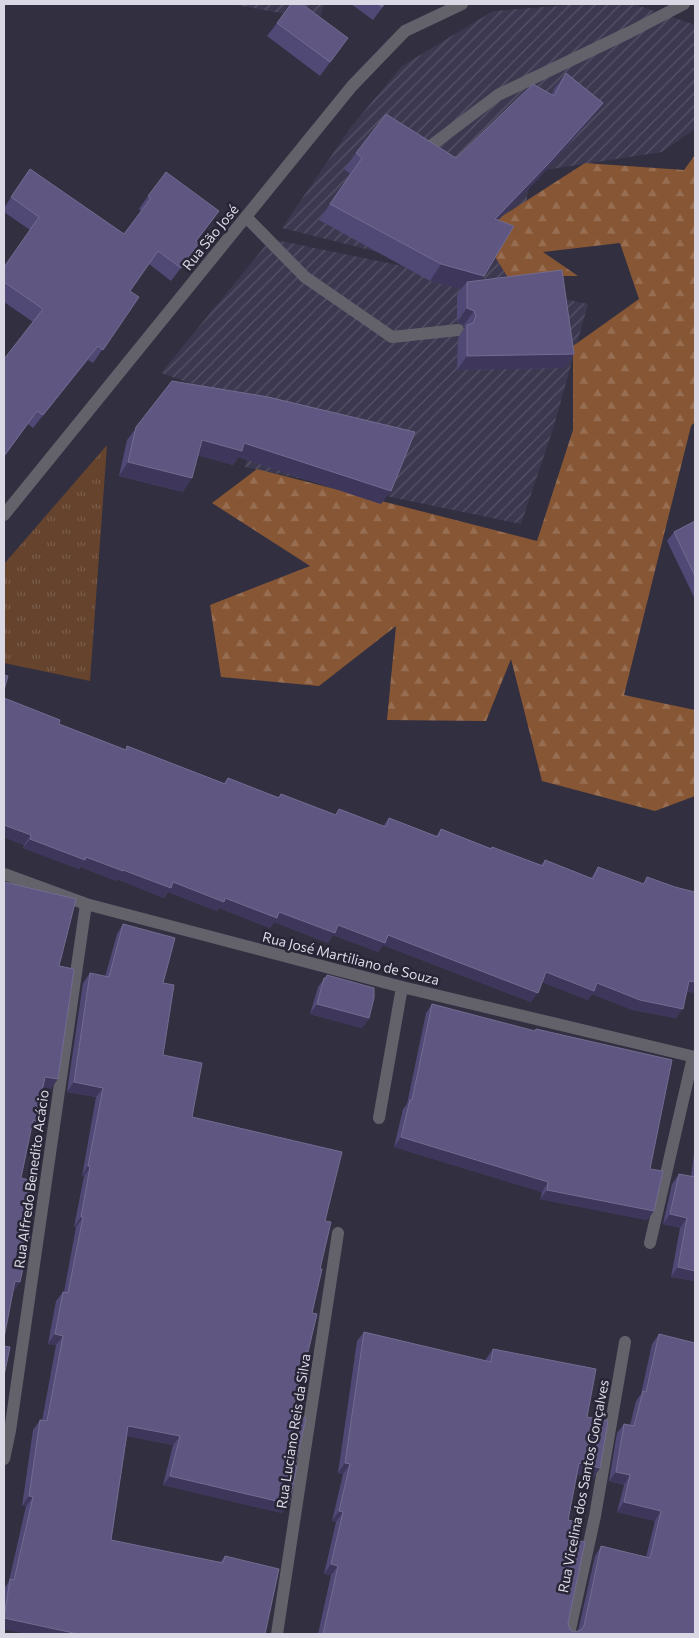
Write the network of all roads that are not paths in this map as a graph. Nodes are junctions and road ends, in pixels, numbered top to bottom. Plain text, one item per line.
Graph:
1 (462, 4) edge
2 (684, 4) edge
3 (424, 151) edge
4 (246, 217) junction
5 (458, 330) dead end
6 (4, 515) edge
7 (4, 874) edge
8 (86, 904) junction
9 (402, 987) junction
10 (694, 1057) edge
11 (379, 1118) dead end
12 (338, 1233) dead end
13 (650, 1243) dead end
14 (625, 1342) dead end
15 (4, 1459) edge
16 (277, 1634) edge
17 (569, 1634) edge

1 - 4 street, Rua São José
2 - 3 street
4 - 5 street
4 - 6 street, Rua São José
7 - 8 street, Rua José Martiliano de Souza
8 - 9 street, Rua José Martiliano de Souza
8 - 15 street, Rua Alfredo Benedito Acácio
9 - 10 street, Rua José Martiliano de Souza
9 - 11 street
10 - 13 street
12 - 16 street, Rua Luciano Reis da Silva
14 - 17 street, Rua Vicelina dos Santos Gonçalves

